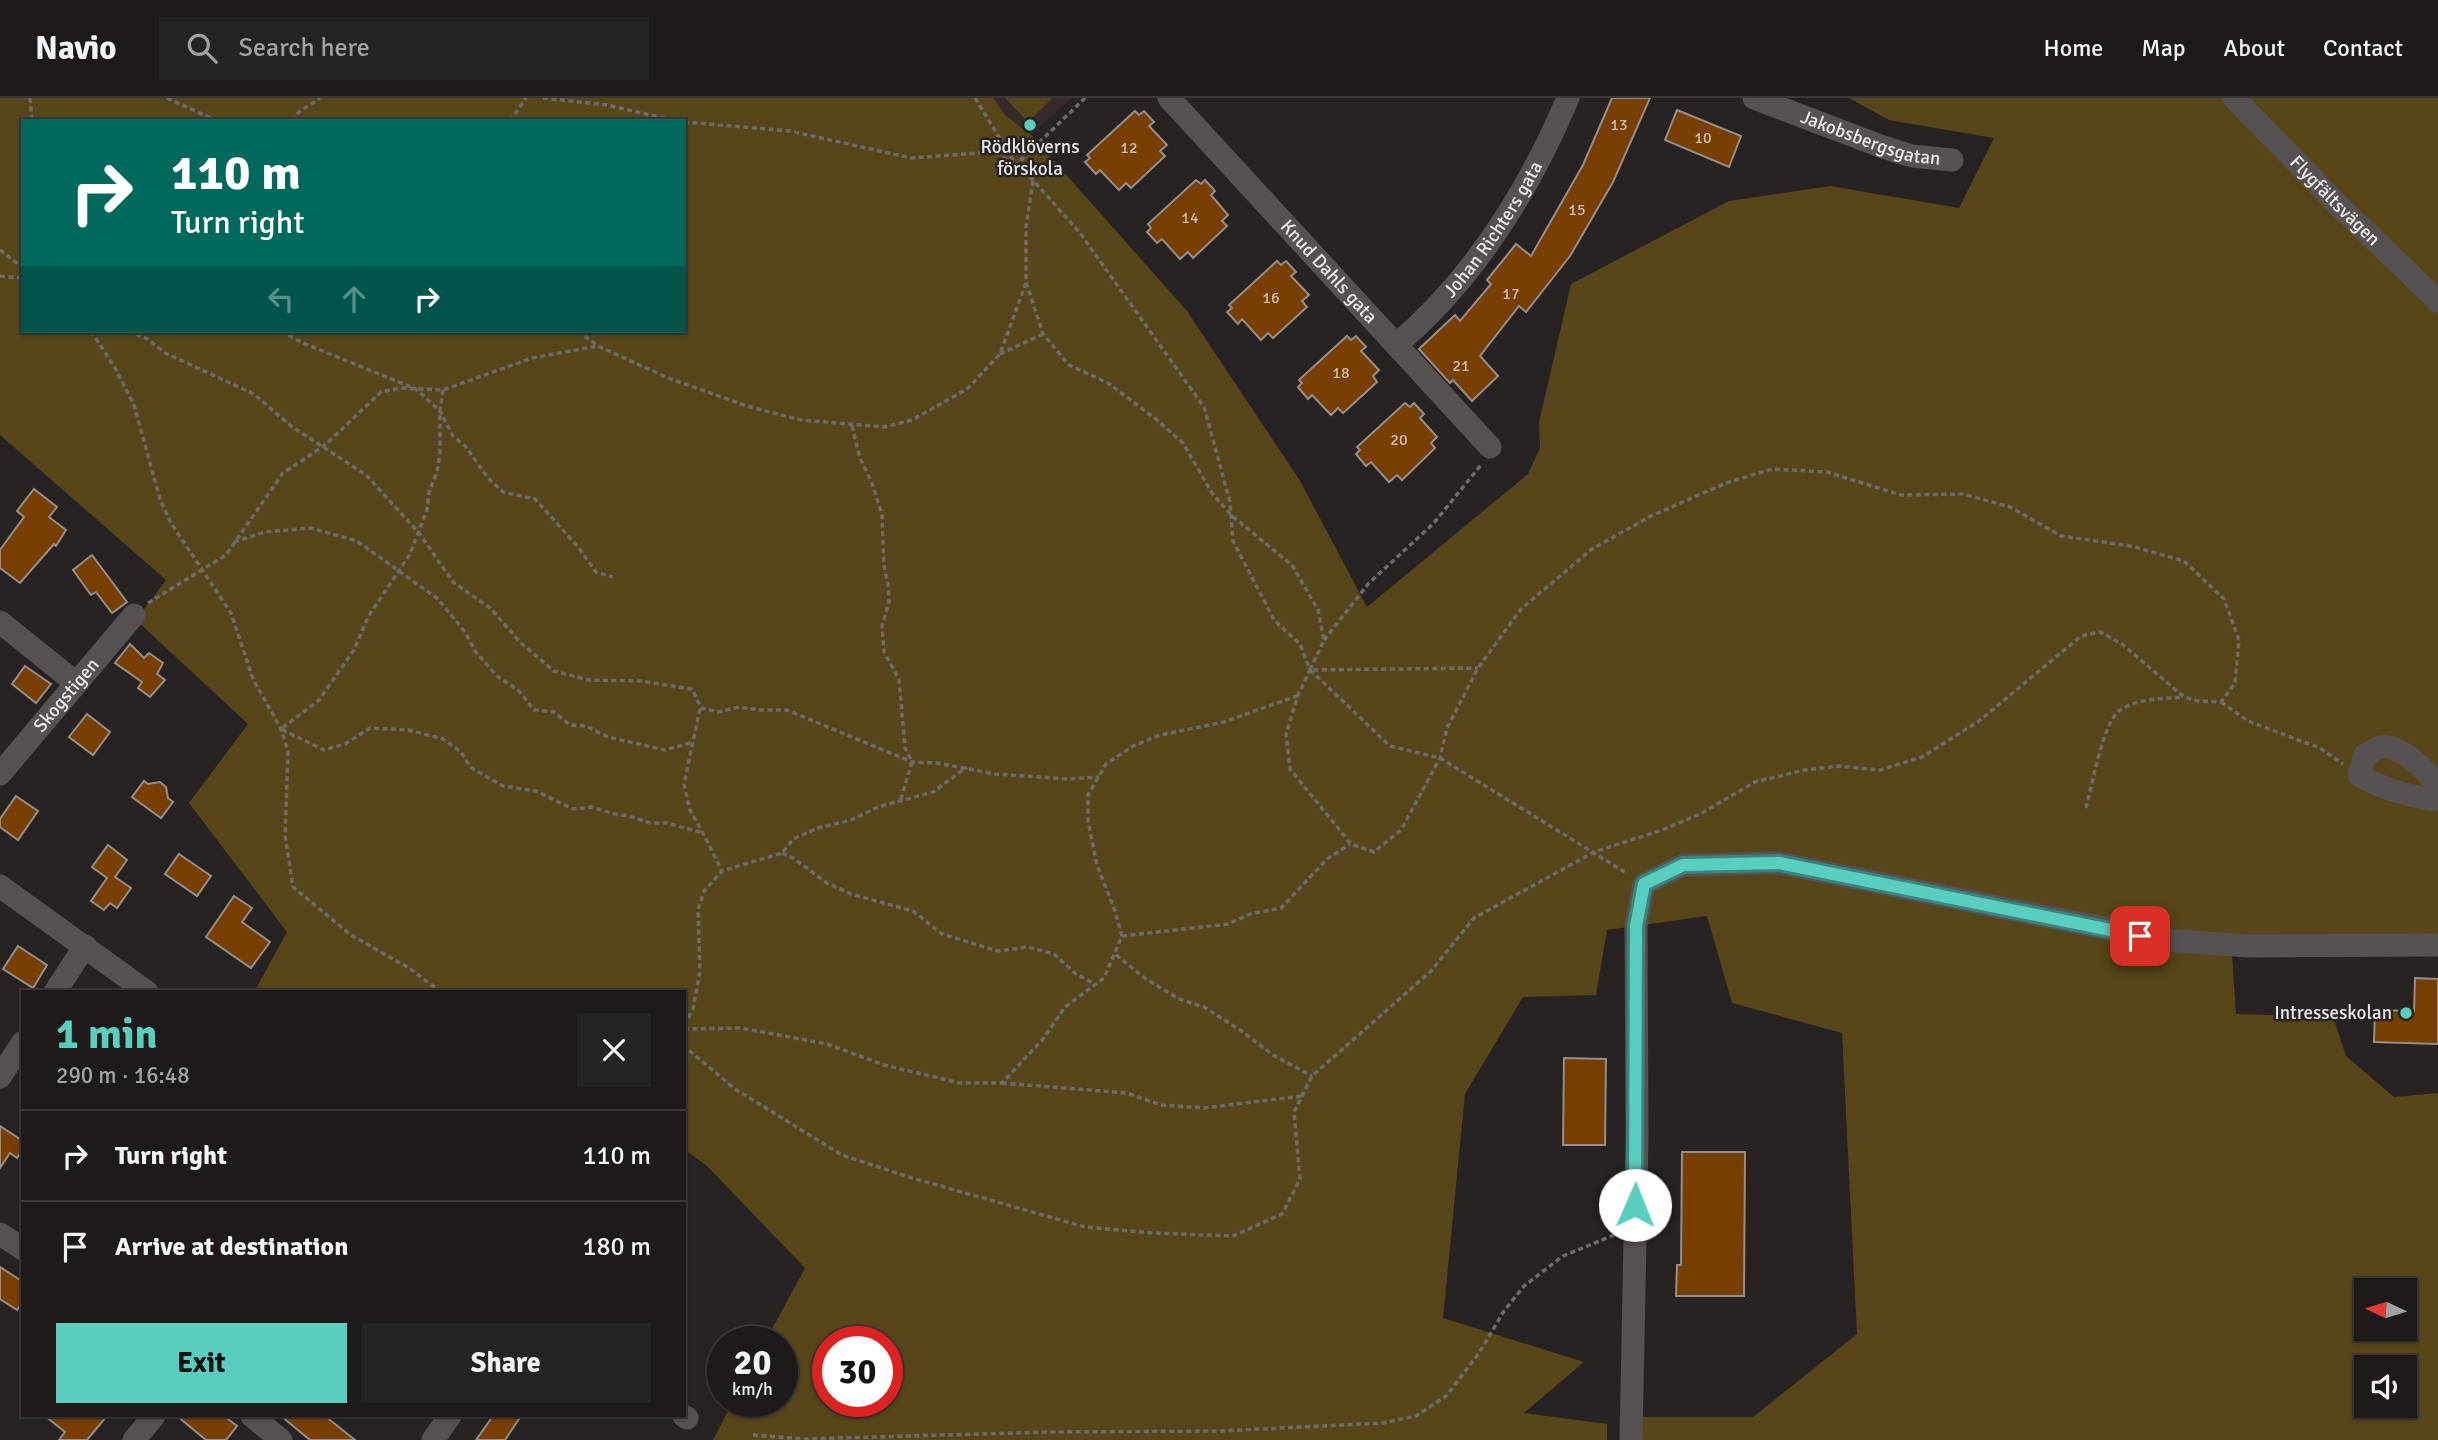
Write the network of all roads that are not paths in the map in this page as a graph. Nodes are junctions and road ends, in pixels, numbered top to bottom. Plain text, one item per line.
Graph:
1 (1168, 98) edge
2 (1568, 98) edge
3 (1754, 98) edge
4 (2234, 98) edge
5 (1952, 160) dead end
6 (2438, 301) edge
7 (1395, 345) junction
8 (1490, 447) road end
9 (134, 615) road end
10 (0, 622) edge
11 (76, 683) junction
12 (0, 774) edge
13 (2438, 786) edge
14 (2438, 800) edge
15 (0, 886) edge
16 (2438, 945) edge
17 (85, 946) junction
18 (56, 990) edge
19 (144, 990) edge
20 (21, 1045) edge
21 (0, 1077) edge
22 (0, 1234) edge
23 (21, 1248) edge
24 (153, 1417) edge
25 (253, 1417) edge
26 (449, 1417) edge
27 (134, 1440) edge
28 (281, 1440) edge
29 (433, 1440) edge
30 (1631, 1440) edge

1 - 7 street, Knud Dahls gata
2 - 7 street, Johan Richters gata
3 - 5 street, Jakobsbergsgatan
4 - 6 street, Flygfältsvägen
7 - 8 street, Knud Dahls gata
9 - 11 street, Skogstigen
10 - 11 street
11 - 12 street, Skogstigen
13 - 14 street
15 - 17 street
16 - 30 street
17 - 18 street
17 - 19 street
20 - 21 street
22 - 23 street
24 - 27 street
25 - 28 street
26 - 29 street

